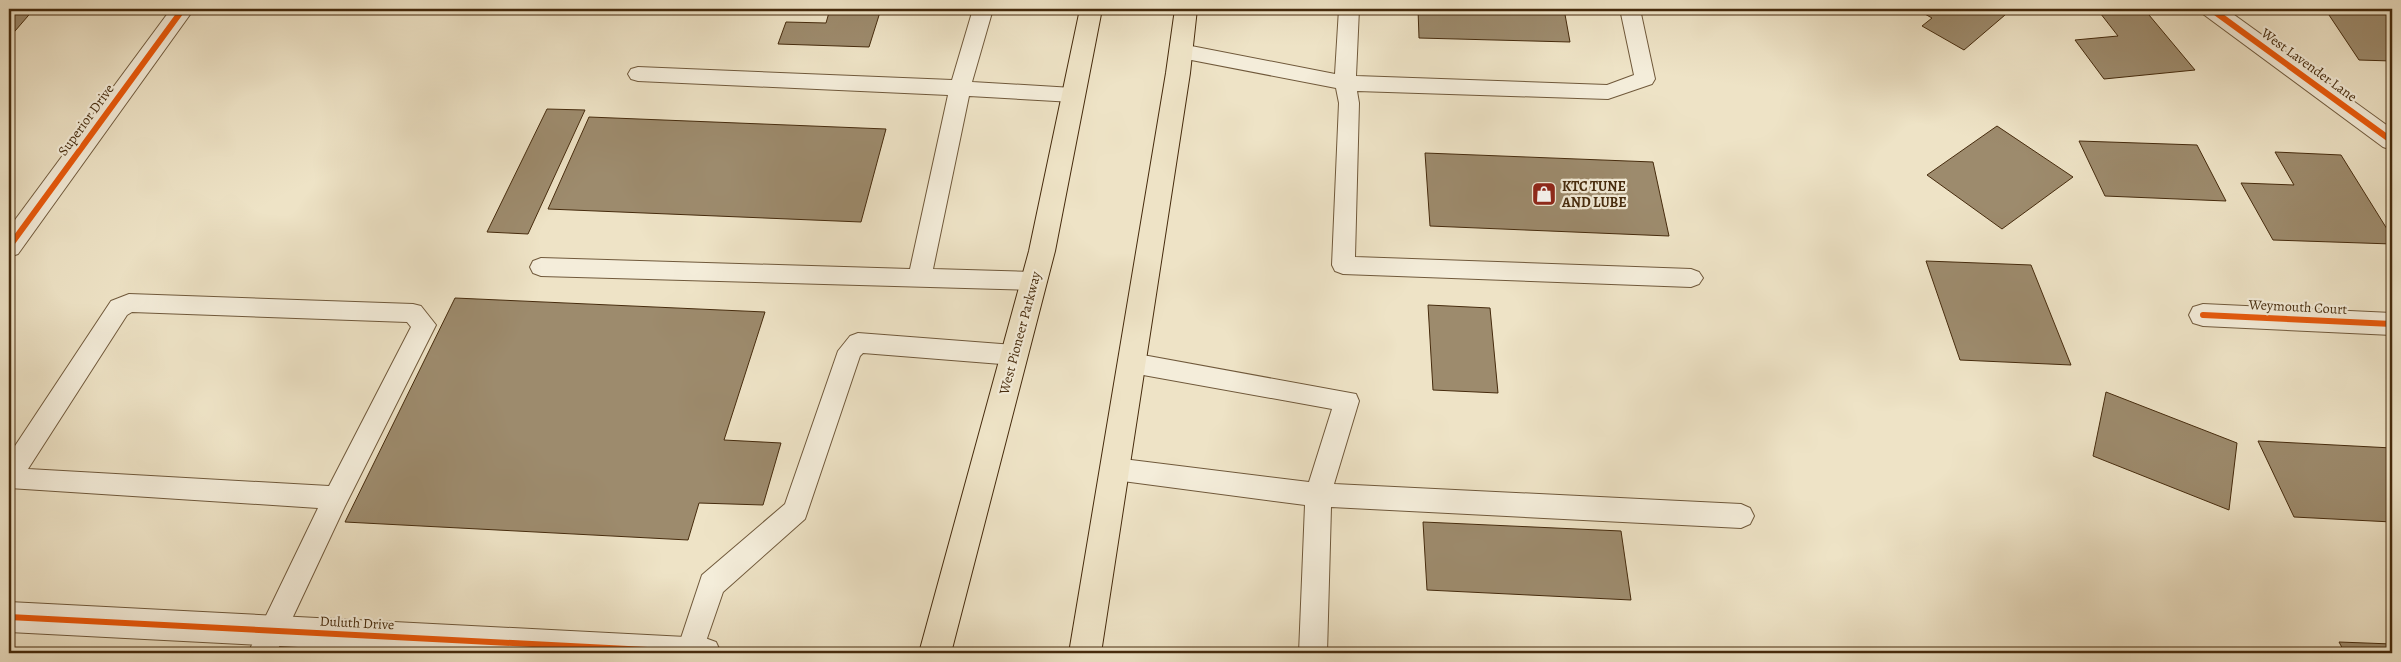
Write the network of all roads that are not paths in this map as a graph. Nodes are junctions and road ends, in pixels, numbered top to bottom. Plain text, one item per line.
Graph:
1 (183, 9) edge
2 (983, 9) edge
3 (1091, 9) edge
4 (1186, 9) edge
5 (1349, 9) edge
6 (1630, 9) edge
7 (2212, 9) edge
8 (1181, 51) junction
9 (638, 74) dead end
10 (1345, 82) junction
11 (960, 88) junction
12 (1074, 95) junction
13 (2392, 141) edge
14 (9, 247) edge
15 (541, 267) dead end
16 (920, 278) junction
17 (1692, 278) dead end
18 (1033, 281) junction
19 (2203, 314) dead end
20 (2392, 324) edge
21 (1014, 355) junction
22 (1132, 364) junction
23 (1115, 469) junction
24 (1318, 496) junction
25 (336, 498) junction
26 (1742, 516) dead end
27 (9, 617) edge
28 (268, 642) edge
29 (697, 653) edge
30 (935, 653) edge
31 (1085, 653) edge
32 (1313, 653) edge

1 - 14 street, Superior Drive
2 - 11 lane
3 - 12 main road, West Pioneer Parkway
4 - 8 main road
5 - 10 lane
6 - 10 lane
7 - 13 street, West Lavender Lane
8 - 10 lane
8 - 22 main road
9 - 11 lane
10 - 17 lane
11 - 12 lane
11 - 16 lane
12 - 18 main road, West Pioneer Parkway
15 - 16 lane
16 - 18 lane
18 - 21 main road, West Pioneer Parkway
19 - 20 street, Weymouth Court
21 - 29 lane
21 - 30 main road, West Pioneer Parkway
22 - 23 main road
22 - 24 lane
23 - 24 lane
23 - 31 main road
24 - 26 lane
24 - 32 lane
25 - 25 lane
25 - 28 lane
27 - 28 street, Duluth Drive
28 - 29 street, Duluth Drive

